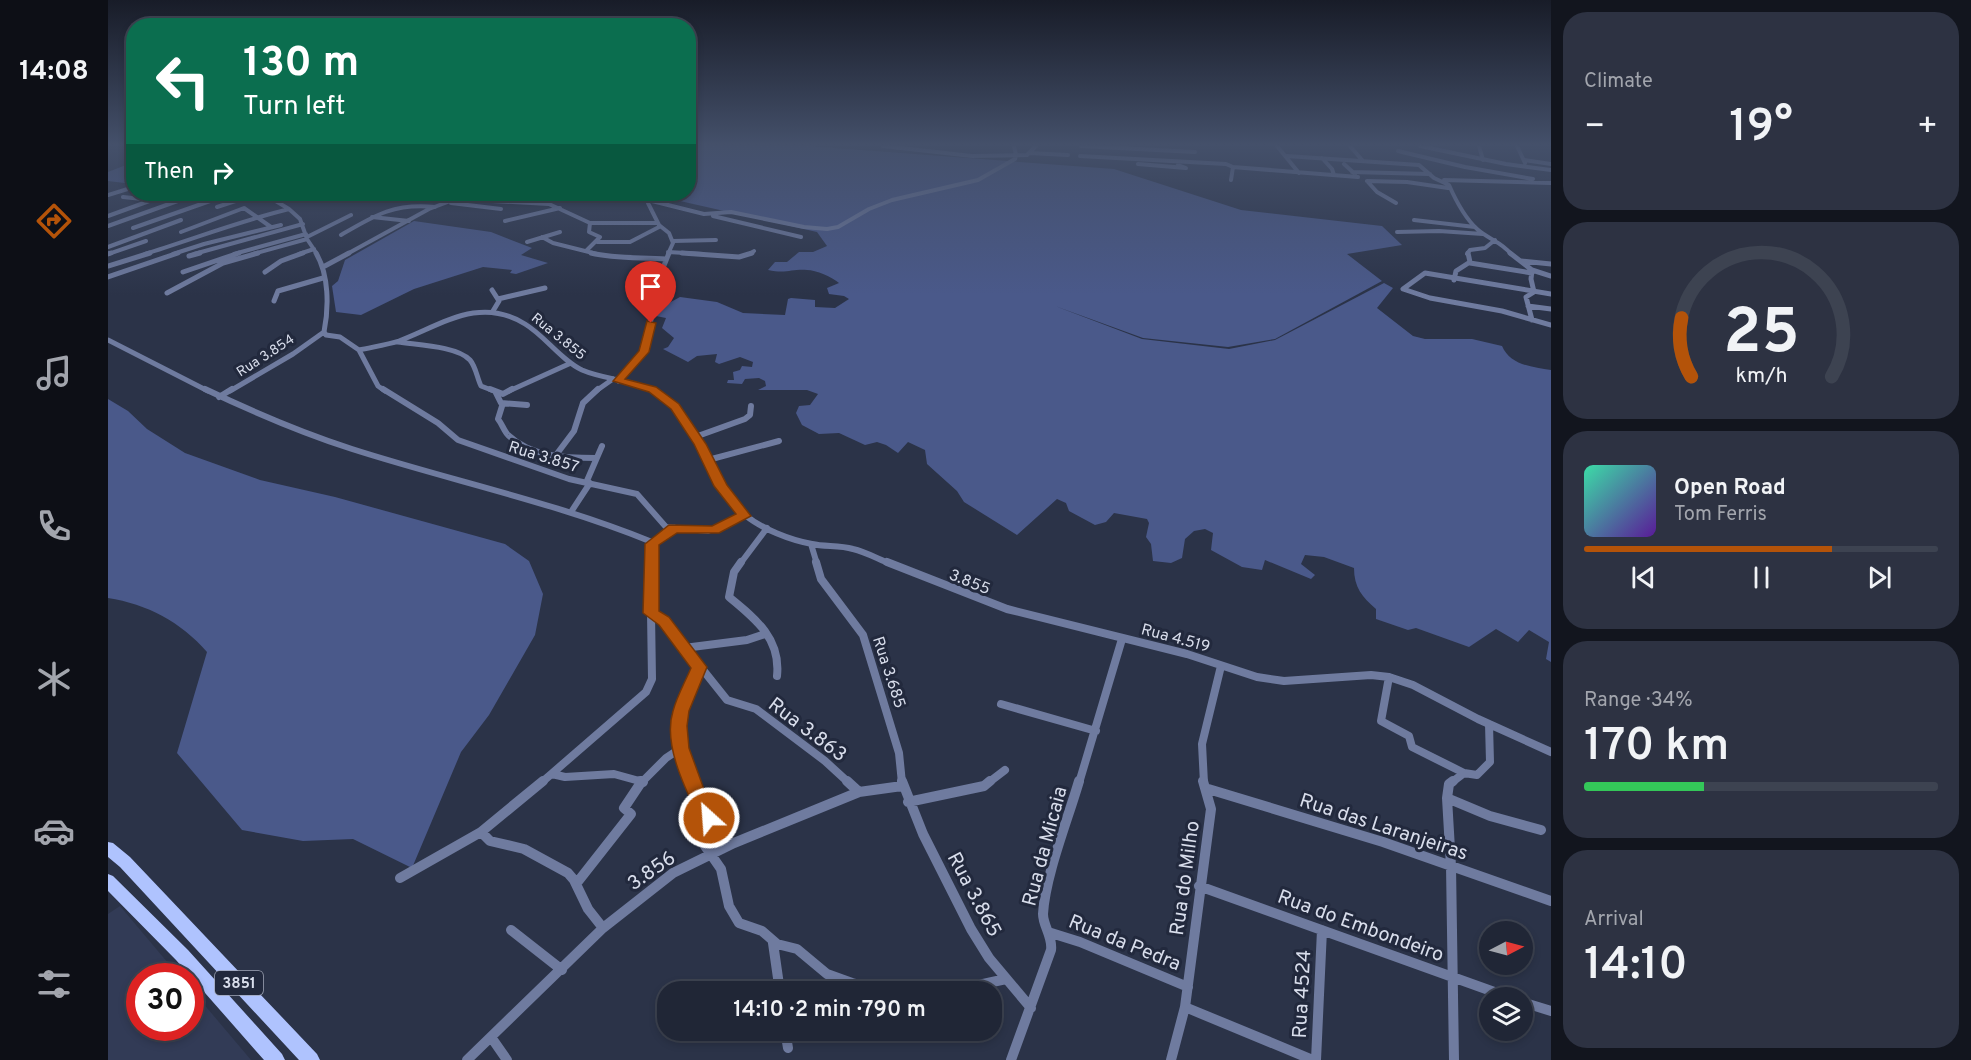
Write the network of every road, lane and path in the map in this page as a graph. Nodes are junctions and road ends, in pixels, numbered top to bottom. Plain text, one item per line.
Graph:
1 (911, 195) edge
2 (1383, 195) edge
3 (1455, 195) edge
4 (123, 197) dead end
5 (126, 197) edge
6 (149, 201) edge
7 (156, 201) edge
8 (178, 201) edge
9 (209, 201) edge
10 (236, 201) edge
11 (276, 201) edge
12 (455, 201) edge
13 (492, 201) edge
14 (650, 201) edge
15 (654, 201) edge
16 (451, 203) junction
17 (1396, 203) dead end
18 (170, 204) junction
19 (218, 207) dead end
20 (435, 207) junction
21 (560, 208) junction
22 (289, 209) junction
23 (501, 209) dead end
24 (166, 215) junction
25 (351, 215) dead end
26 (708, 215) junction
27 (108, 216) edge
28 (259, 216) junction
29 (372, 217) junction
30 (1414, 220) dead end
31 (409, 221) junction
32 (505, 221) dead end
33 (590, 223) junction
34 (303, 224) junction
35 (108, 225) edge
36 (281, 225) dead end
37 (658, 225) junction
38 (271, 227) junction
39 (1475, 227) junction
40 (133, 228) dead end
41 (181, 232) dead end
42 (560, 232) dead end
43 (1397, 232) dead end
44 (1486, 234) junction
45 (341, 235) dead end
46 (307, 237) junction
47 (542, 237) junction
48 (801, 237) dead end
49 (716, 240) dead end
50 (1495, 240) junction
51 (108, 241) edge
52 (146, 241) dead end
53 (673, 241) junction
54 (527, 242) dead end
55 (597, 242) junction
56 (120, 243) junction
57 (108, 247) edge
58 (314, 249) junction
59 (586, 251) junction
60 (754, 251) dead end
61 (668, 252) junction
62 (108, 254) edge
63 (189, 256) dead end
64 (666, 259) junction
65 (1520, 261) junction
66 (1470, 263) junction
67 (1551, 264) edge
68 (109, 265) edge
69 (323, 267) junction
70 (1532, 271) junction
71 (183, 272) dead end
72 (265, 272) dead end
73 (1551, 276) edge
74 (108, 277) edge
75 (323, 278) junction
76 (1454, 280) junction
77 (545, 288) dead end
78 (492, 290) dead end
79 (167, 292) dead end
80 (1534, 292) junction
81 (1551, 294) edge
82 (498, 299) junction
83 (274, 302) dead end
84 (1528, 306) junction
85 (1551, 309) edge
86 (493, 311) junction
87 (1532, 321) junction
88 (1551, 325) edge
89 (324, 332) junction
90 (108, 340) edge
91 (396, 342) junction
92 (359, 350) junction
93 (571, 363) junction
94 (616, 380) junction
95 (496, 393) junction
96 (219, 397) junction
97 (503, 403) junction
98 (527, 405) dead end
99 (751, 406) dead end
100 (695, 437) junction
101 (779, 441) dead end
102 (602, 446) dead end
103 (556, 455) junction
104 (596, 458) junction
105 (708, 460) junction
106 (588, 483) junction
107 (571, 512) junction
108 (744, 516) junction
109 (674, 528) junction
110 (767, 528) junction
111 (652, 544) junction
112 (811, 544) junction
113 (651, 613) junction
114 (765, 634) junction
115 (1122, 639) junction
116 (684, 648) junction
117 (1221, 666) junction
118 (699, 667) junction
119 (777, 676) dead end
120 (1389, 677) junction
121 (1001, 705) dead end
122 (1489, 724) junction
123 (1096, 731) junction
124 (681, 748) junction
125 (1551, 752) edge
126 (1005, 770) dead end
127 (1464, 773) junction
128 (552, 774) junction
129 (643, 782) junction
130 (902, 786) junction
131 (1205, 788) junction
132 (859, 792) junction
133 (1447, 798) junction
134 (908, 802) junction
135 (1541, 830) dead end
136 (481, 832) junction
137 (108, 848) edge
138 (710, 854) junction
139 (1451, 866) junction
140 (400, 878) dead end
141 (108, 881) edge
142 (576, 884) junction
143 (1199, 886) junction
144 (1551, 901) edge
145 (603, 928) junction
146 (511, 930) dead end
147 (1322, 930) junction
148 (1048, 932) junction
149 (774, 943) junction
150 (562, 970) junction
151 (1451, 977) junction
152 (1006, 979) junction
153 (779, 981) edge
154 (1188, 987) junction
155 (1480, 987) edge
156 (1533, 1005) edge
157 (1185, 1007) junction
158 (1031, 1008) junction
159 (1551, 1011) edge
160 (491, 1037) junction
161 (787, 1041) edge
162 (788, 1048) dead end
163 (276, 1060) edge
164 (311, 1060) edge
165 (466, 1060) edge
166 (507, 1060) edge
167 (1011, 1060) edge
168 (1171, 1060) edge
169 (1315, 1060) edge
170 (1454, 1060) edge

1 - 26 street
2 - 17 street
3 - 39 street
4 - 5 street
6 - 27 street
7 - 18 street
8 - 18 street
9 - 24 street
10 - 19 street
11 - 22 street
12 - 16 street
13 - 21 street
14 - 37 street
15 - 26 street
16 - 20 street
16 - 23 street
18 - 35 street
20 - 29 street
20 - 31 street
21 - 32 street
21 - 33 street
22 - 28 street
22 - 34 street
24 - 40 street
24 - 56 street
25 - 46 street
26 - 48 street
28 - 38 street
28 - 41 street
28 - 68 street
29 - 31 street
29 - 45 street
30 - 39 street
31 - 69 street
33 - 37 street
33 - 55 street
34 - 46 street
34 - 63 street
36 - 38 street
37 - 53 street
37 - 55 street
38 - 74 street
39 - 44 street
42 - 47 street
43 - 44 street
44 - 50 street
46 - 58 street
46 - 71 street
46 - 79 street
47 - 54 street
47 - 59 street
49 - 53 street
50 - 65 street
50 - 66 street
51 - 56 street
52 - 62 street
53 - 61 street
55 - 59 street
56 - 57 street
58 - 69 street
58 - 72 street
59 - 64 street
60 - 61 street
61 - 64 street
64 - 94 street
65 - 67 street
65 - 70 street
66 - 70 street
66 - 76 street
69 - 75 street
70 - 73 street
70 - 80 street
75 - 83 street
75 - 89 street
76 - 80 street
76 - 87 street
77 - 82 street
78 - 82 street
80 - 81 street
80 - 84 street
82 - 86 street
84 - 85 street
84 - 87 street
86 - 91 street, Rua 3.855
86 - 93 street, Rua 3.855
87 - 88 street
89 - 92 street
89 - 96 street, Rua 3.854
90 - 96 street
91 - 92 street, Rua 3.855
91 - 95 street
92 - 106 street, Rua 3.857
93 - 94 street, Rua 3.855
93 - 95 street
94 - 100 street, Rua 3.855
94 - 103 street
95 - 97 street
96 - 107 street
97 - 98 street
97 - 103 street
99 - 100 street
100 - 105 street, Rua 3.855
101 - 105 street
102 - 104 street
103 - 104 street
104 - 106 street
105 - 108 street, Rua 3.855
106 - 107 street
106 - 109 street, Rua 3.857
107 - 111 street
108 - 109 street
108 - 110 street, Rua 3.855
109 - 111 street
110 - 112 street, Rua 3.855
110 - 114 street
111 - 113 street
112 - 115 street, 3.855
112 - 130 street, Rua 3.685
113 - 116 street, Rua 3.863
113 - 128 street
114 - 116 street
114 - 119 street
115 - 117 street, Rua 4.519
115 - 123 street, Rua da Micaia
116 - 118 street, Rua 3.863
117 - 120 street, Rua 4.519
117 - 131 street, Rua do Milho
118 - 124 street
118 - 132 street, Rua 3.863
120 - 122 street, Rua 4.519
120 - 127 street
121 - 123 street
122 - 125 street, Rua 4.519
122 - 127 street
123 - 148 street, Rua da Micaia
124 - 129 street
124 - 138 street
126 - 134 street
127 - 133 street
128 - 129 street
128 - 136 street
129 - 142 street
130 - 132 street, 3.856
130 - 134 street, Rua 3.865
131 - 139 street, Rua das Laranjeiras
131 - 143 street, Rua do Milho
132 - 138 street, 3.856
133 - 135 street
133 - 139 street
134 - 152 street, Rua 3.865
136 - 140 street
136 - 142 street
137 - 164 main road, 3851
138 - 145 street, 3.856
138 - 149 street
139 - 144 street, Rua das Laranjeiras
139 - 151 street
141 - 163 main road, 3851
142 - 145 street
143 - 147 street, Rua do Embondeiro
143 - 154 street, Rua do Milho
145 - 150 street, 3.856
146 - 150 street
147 - 151 street, Rua do Embondeiro
147 - 169 street, Rua 4524
148 - 154 street, Rua da Pedra
148 - 158 street, Rua da Micaia
149 - 152 street
149 - 153 street
150 - 160 street, 3.856
151 - 155 street, Rua do Embondeiro
151 - 170 street
152 - 158 street, Rua 3.865
154 - 157 street, Rua do Milho
156 - 159 street
157 - 168 street, Rua do Milho
157 - 169 street
158 - 167 street, Rua da Micaia
160 - 165 street, 3.856
160 - 166 street
161 - 162 street

